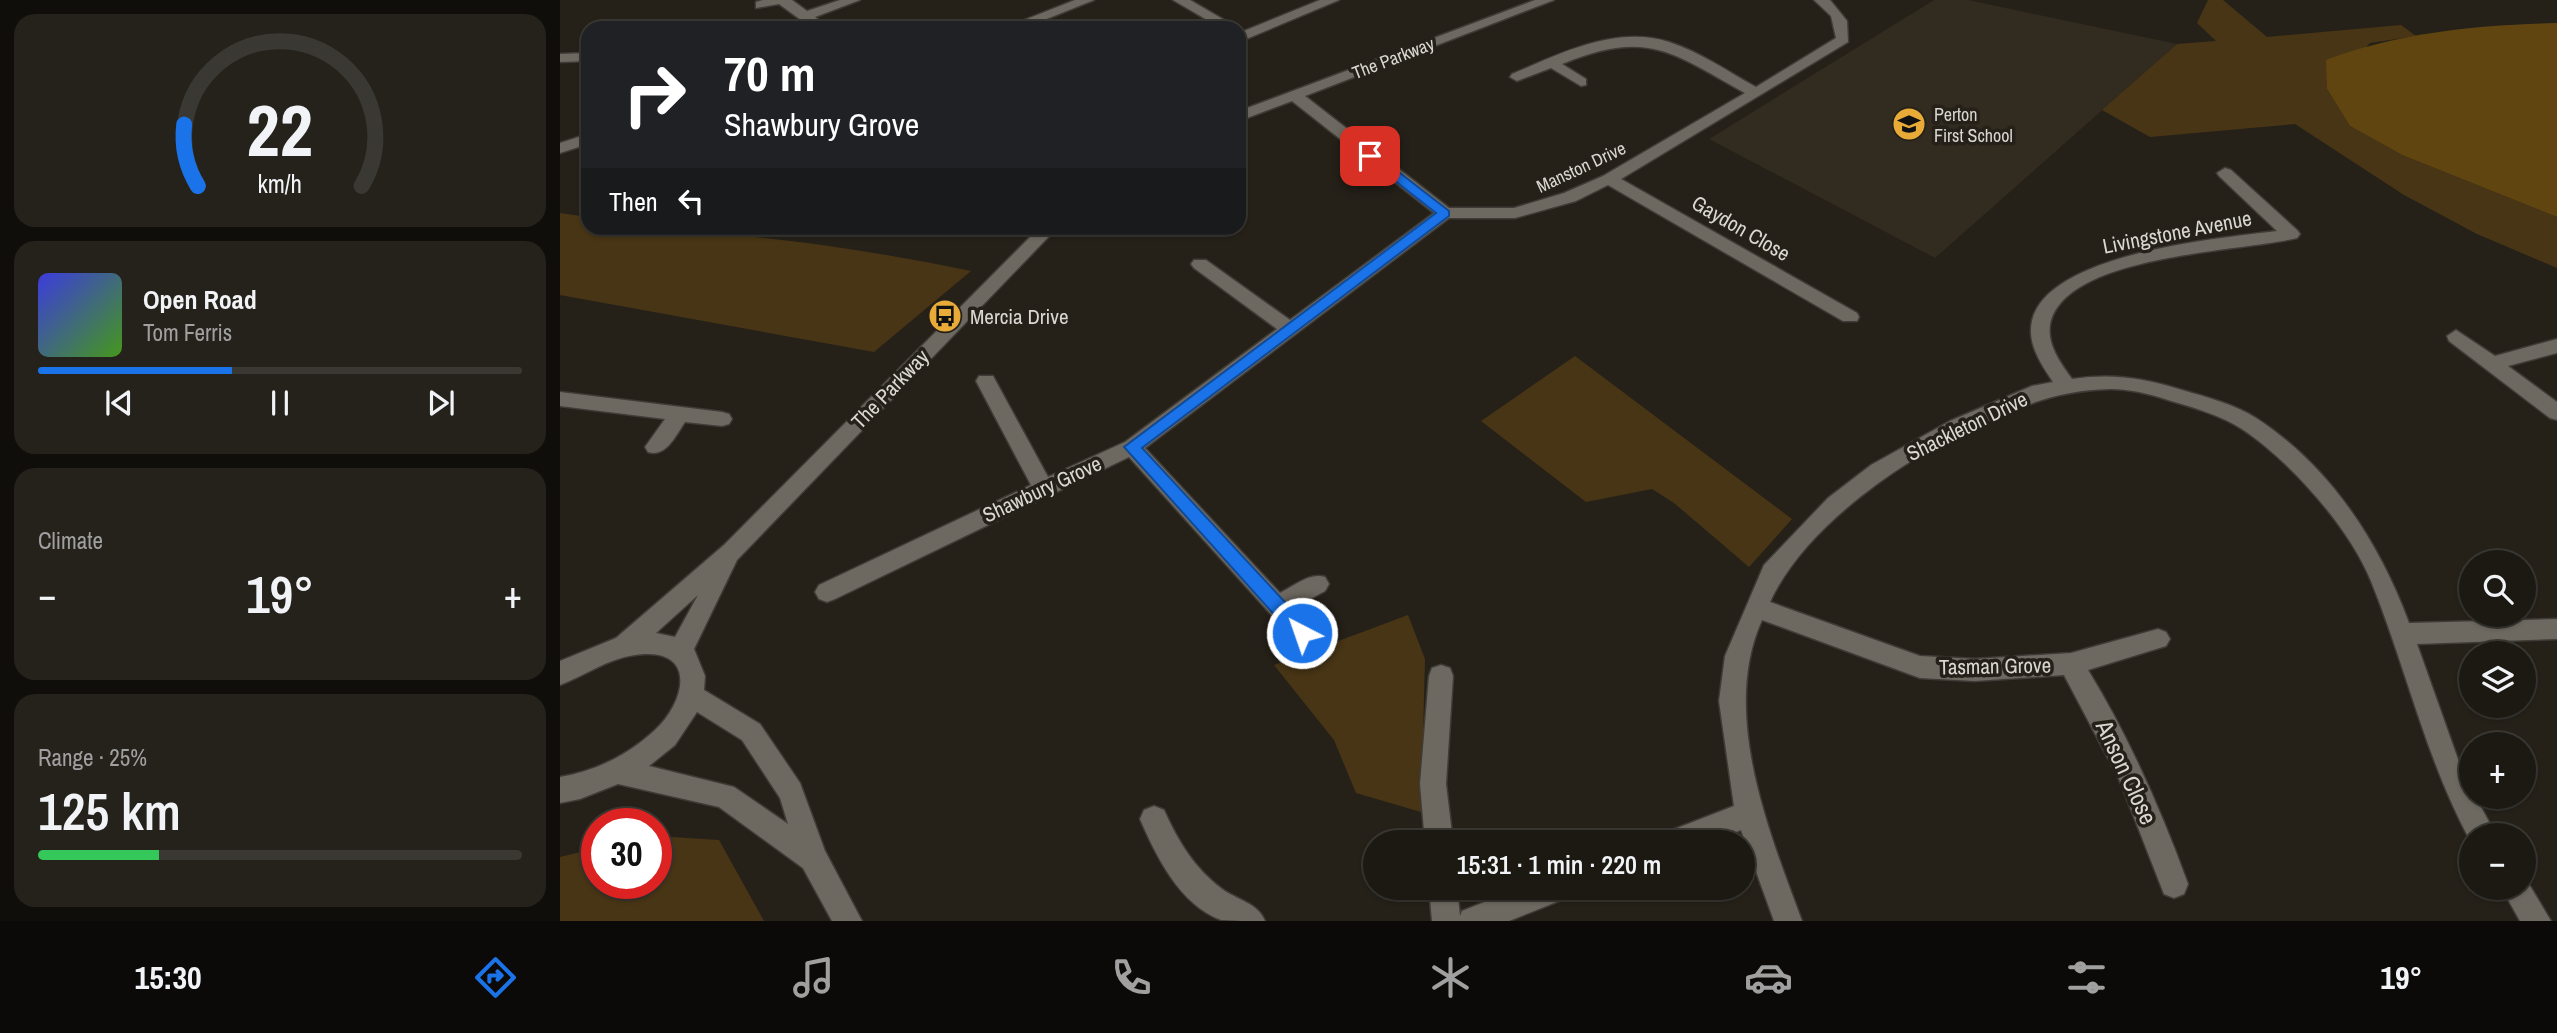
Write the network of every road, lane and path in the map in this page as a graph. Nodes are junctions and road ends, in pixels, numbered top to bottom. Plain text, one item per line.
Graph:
1 (777, 0) edge
2 (783, 0) edge
3 (853, 0) edge
4 (1087, 0) edge
5 (1180, 0) edge
6 (1332, 0) edge
7 (1496, 0) edge
8 (1547, 0) edge
9 (1821, 0) edge
10 (761, 5) dead end
11 (1516, 12) junction
12 (806, 16) junction
13 (812, 21) edge
14 (1030, 21) edge
15 (1218, 21) edge
16 (1246, 34) edge
17 (581, 57) edge
18 (560, 58) edge
19 (1552, 63) junction
20 (1517, 77) dead end
21 (1581, 82) dead end
22 (1756, 93) junction
23 (1294, 95) junction
24 (1246, 113) edge
25 (581, 141) edge
26 (560, 148) edge
27 (2225, 173) dead end
28 (1609, 179) junction
29 (1444, 213) junction
30 (1041, 235) edge
31 (1200, 264) dead end
32 (1850, 317) dead end
33 (1290, 329) junction
34 (2456, 336) dead end
35 (2557, 346) edge
36 (2494, 363) junction
37 (986, 381) dead end
38 (2067, 387) junction
39 (560, 399) edge
40 (2557, 413) edge
41 (680, 414) junction
42 (722, 419) dead end
43 (655, 447) dead end
44 (1132, 447) junction
45 (1043, 487) junction
46 (732, 551) junction
47 (1317, 584) dead end
48 (827, 592) dead end
49 (1278, 606) junction
50 (1756, 607) junction
51 (2557, 629) edge
52 (1302, 633) dead end
53 (2402, 634) junction
54 (2158, 639) dead end
55 (625, 645) junction
56 (680, 652) junction
57 (572, 659) edge
58 (2071, 664) junction
59 (560, 674) edge
60 (1441, 676) dead end
61 (691, 695) junction
62 (619, 772) junction
63 (563, 792) edge
64 (1749, 814) junction
65 (1154, 820) dead end
66 (2476, 823) edge
67 (1438, 830) edge
68 (1708, 830) edge
69 (813, 858) junction
70 (2174, 884) dead end
71 (1444, 900) edge
72 (1526, 900) edge
73 (2523, 900) edge
74 (848, 921) edge
75 (1251, 921) edge
76 (1446, 921) edge
77 (1472, 921) edge
78 (1788, 921) edge
79 (2537, 921) edge

1 - 10 street
2 - 12 street
3 - 12 street
4 - 14 street
5 - 15 street
6 - 16 street
7 - 11 street
8 - 11 street, The Parkway
9 - 22 street, Manston Drive
11 - 23 street, The Parkway
12 - 13 street
17 - 18 street
19 - 20 street
19 - 21 street
19 - 22 street
22 - 28 street, Manston Drive
23 - 24 street, The Parkway
23 - 29 street
25 - 26 street
27 - 38 street, Livingstone Avenue
28 - 29 street, Manston Drive
28 - 32 street, Gaydon Close
29 - 33 street, Shawbury Grove
30 - 46 street, The Parkway
31 - 33 street
33 - 44 street, Shawbury Grove
34 - 36 street
35 - 36 street
36 - 40 street
37 - 45 street
38 - 50 street, Shackleton Drive
38 - 53 street, Shackleton Drive
39 - 41 street
41 - 42 street
41 - 43 street
44 - 45 street, Shawbury Grove
44 - 49 street
45 - 48 street, Shawbury Grove
46 - 55 street, The Parkway
46 - 56 street, The Parkway
47 - 49 street
49 - 52 street
50 - 58 street, Tasman Grove
50 - 64 street, Shackleton Drive
51 - 53 street
53 - 66 street, Shackleton Drive
54 - 58 street, Tasman Grove
55 - 56 street
55 - 57 street
56 - 61 street
57 - 59 street
58 - 70 street, Anson Close
60 - 67 street
61 - 62 street
61 - 69 street
62 - 63 street
62 - 69 street
64 - 68 street
64 - 78 street, Shackleton Drive
65 - 75 street
69 - 74 street
71 - 76 street
72 - 77 street
73 - 79 street

